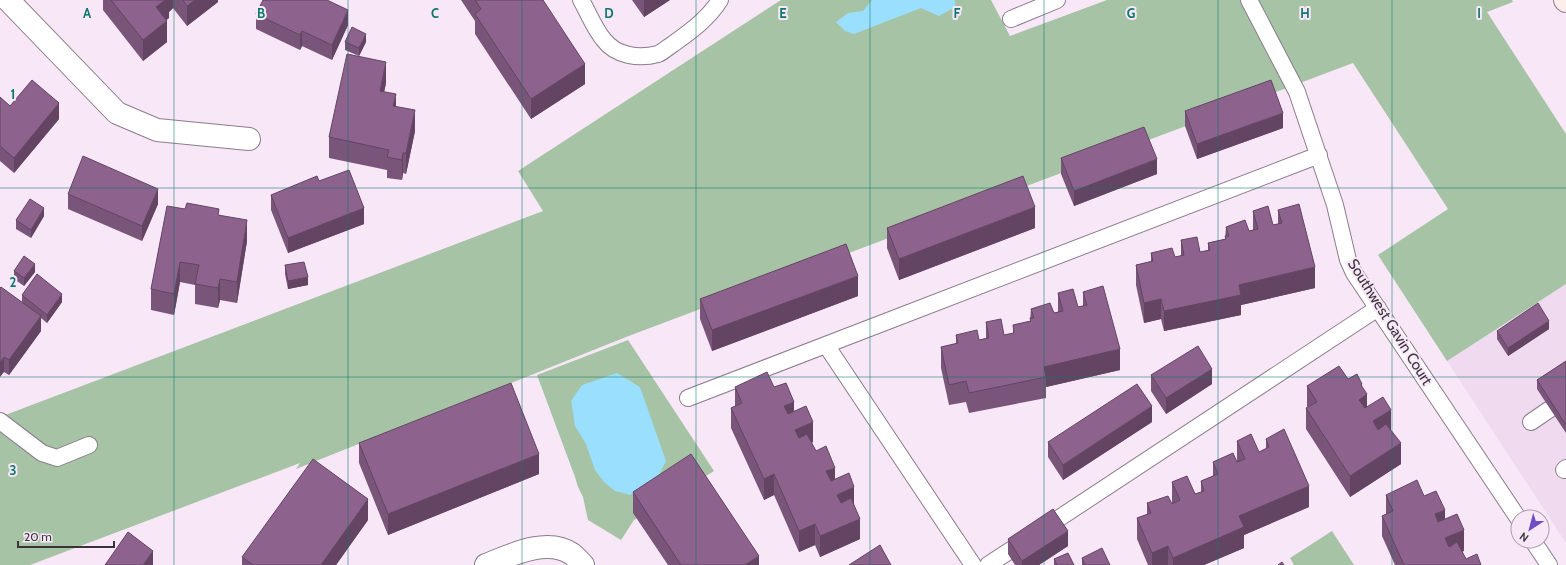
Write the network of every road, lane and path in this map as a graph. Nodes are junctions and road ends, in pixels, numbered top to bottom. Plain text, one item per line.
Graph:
1 (8, 0) edge
2 (581, 0) edge
3 (720, 0) edge
4 (1057, 0) edge
5 (1249, 0) edge
6 (1011, 19) dead end
7 (249, 139) dead end
8 (1319, 155) junction
9 (1378, 308) junction
10 (826, 345) junction
11 (688, 398) dead end
12 (1566, 398) edge
13 (0, 421) edge
14 (1531, 422) dead end
15 (88, 445) dead end
16 (1512, 509) edge
17 (1538, 549) edge
18 (486, 565) edge
19 (583, 565) edge
20 (973, 565) edge
21 (988, 565) edge
22 (1549, 565) edge

1 - 7 street
2 - 3 lane
4 - 6 lane
5 - 8 lane, Southwest Gavin Court
8 - 9 lane, Southwest Gavin Court
8 - 10 lane
9 - 16 lane, Southwest Gavin Court
9 - 21 lane
10 - 11 lane
10 - 20 lane
12 - 14 lane
13 - 15 lane
17 - 22 lane
18 - 19 street

